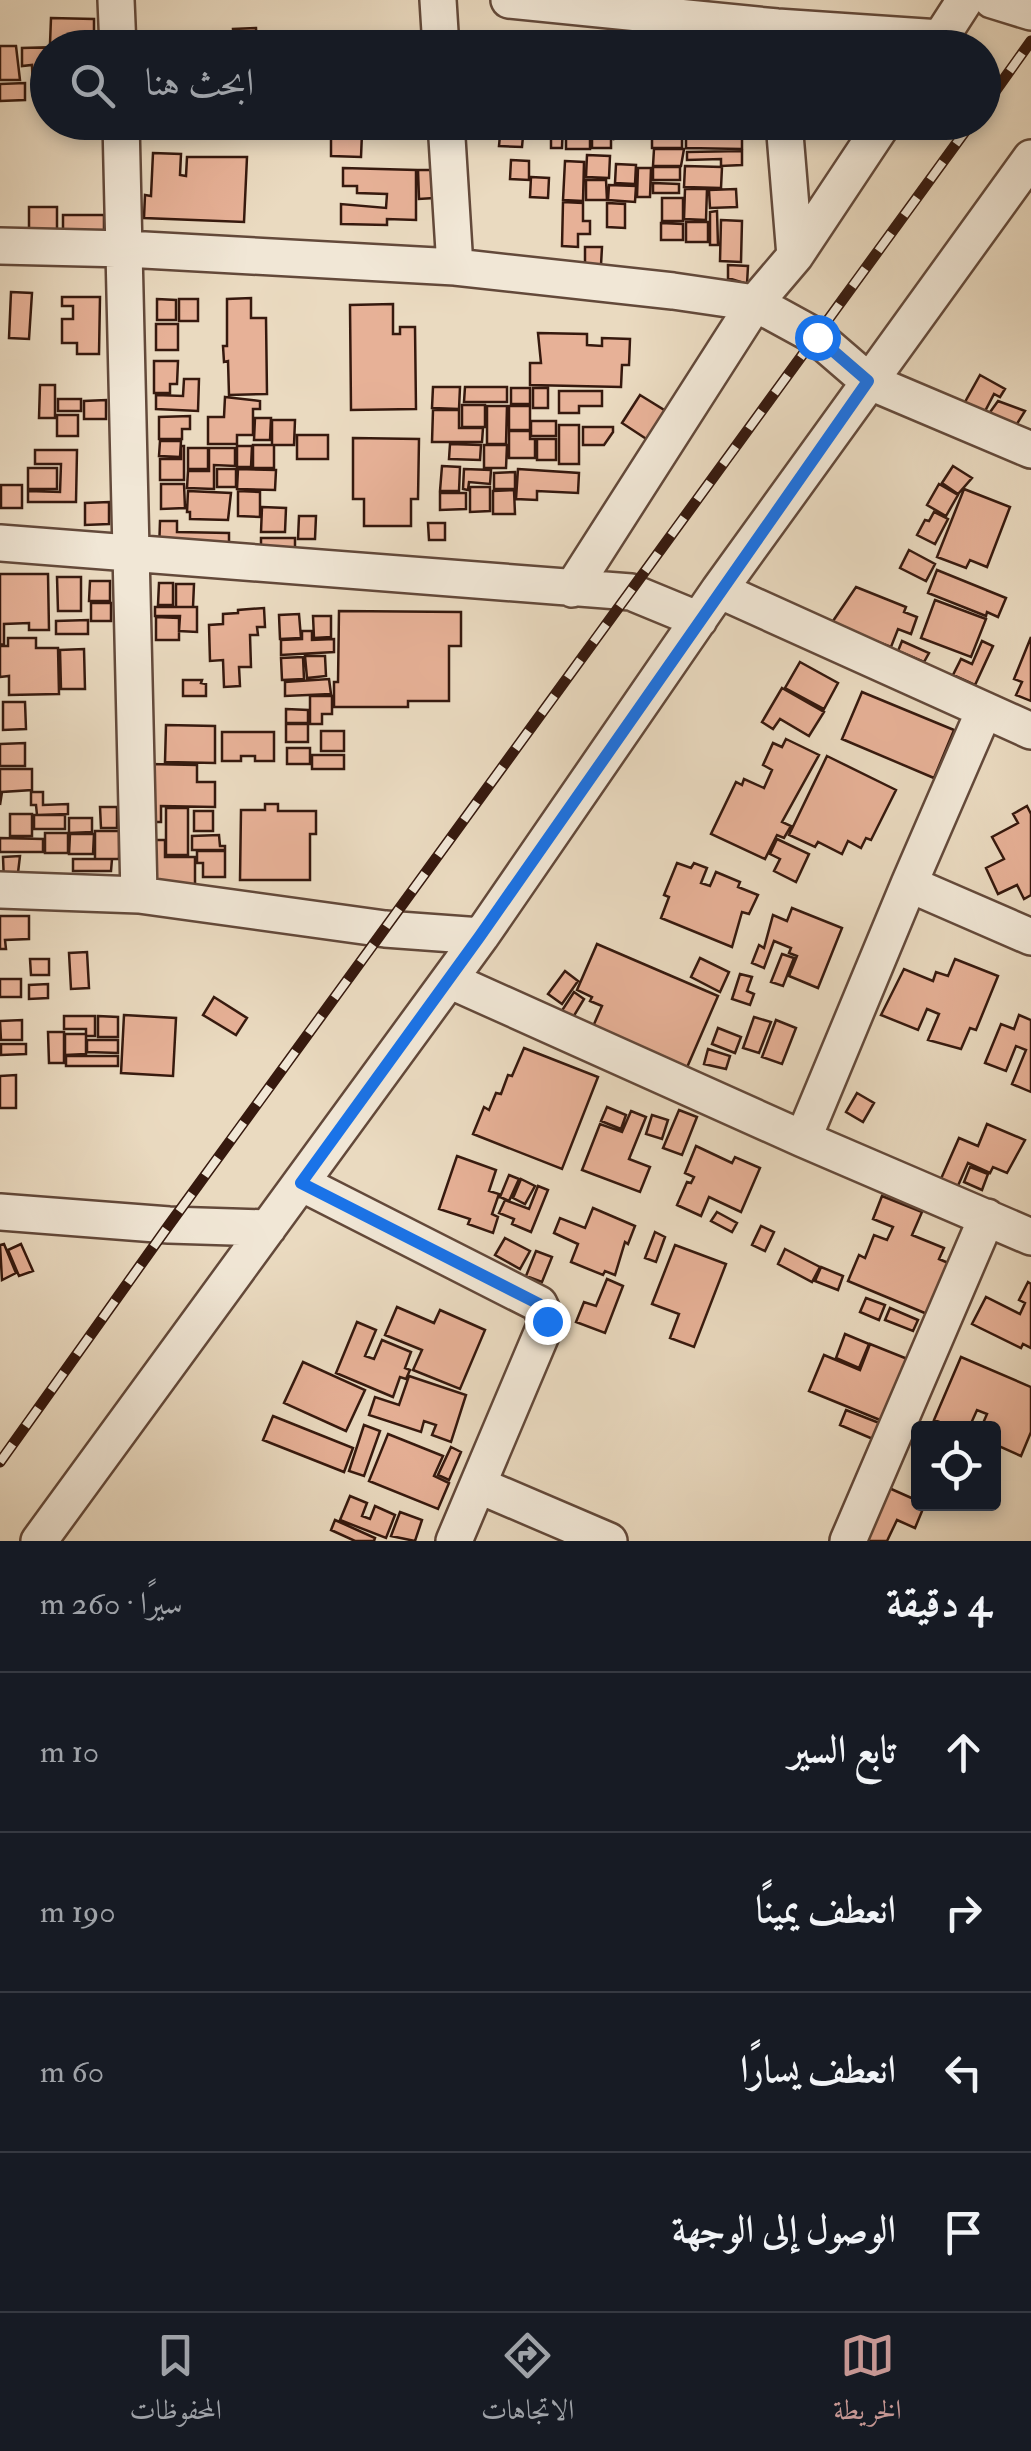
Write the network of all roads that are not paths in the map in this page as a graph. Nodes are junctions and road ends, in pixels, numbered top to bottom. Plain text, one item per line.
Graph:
1 (116, 0) edge
2 (438, 0) edge
3 (509, 0) edge
4 (965, 0) edge
5 (992, 0) edge
6 (1031, 12) edge
7 (777, 25) edge
8 (117, 30) edge
9 (440, 30) edge
10 (821, 30) edge
11 (945, 30) edge
12 (122, 140) edge
13 (447, 140) edge
14 (785, 140) edge
15 (872, 140) edge
16 (1031, 158) edge
17 (0, 246) edge
18 (126, 249) junction
19 (795, 256) junction
20 (456, 268) junction
21 (756, 303) junction
22 (868, 381) junction
23 (1031, 450) edge
24 (0, 543) edge
25 (132, 555) junction
26 (572, 589) junction
27 (719, 590) junction
28 (699, 620) junction
29 (984, 711) junction
30 (1031, 731) edge
31 (909, 884) junction
32 (0, 890) edge
33 (138, 895) junction
34 (480, 936) junction
35 (1031, 938) edge
36 (449, 980) junction
37 (803, 1140) junction
38 (301, 1183) junction
39 (0, 1212) edge
40 (987, 1216) junction
41 (268, 1228) junction
42 (1031, 1236) edge
43 (478, 1486) junction
44 (39, 1541) edge
45 (454, 1541) edge
46 (609, 1541) edge
47 (848, 1541) edge

1 - 8 street
2 - 9 street
3 - 7 street
4 - 11 street
5 - 6 street
7 - 10 street
12 - 18 street
13 - 20 street
14 - 19 street
15 - 19 street
16 - 22 street
17 - 18 street
18 - 20 street
18 - 25 street
19 - 21 street
20 - 21 street
21 - 22 street
21 - 26 street
22 - 23 street
22 - 27 street
24 - 25 street
25 - 26 street
25 - 33 street
26 - 28 street
27 - 28 street
27 - 29 street
28 - 34 street
29 - 30 street
29 - 31 street
31 - 35 street
31 - 37 street
32 - 33 street
33 - 34 street
34 - 36 street
36 - 37 street
36 - 38 street
37 - 40 street
38 - 41 street
38 - 43 street
39 - 41 street
40 - 42 street
40 - 47 street
41 - 44 street
43 - 45 street
43 - 46 street

